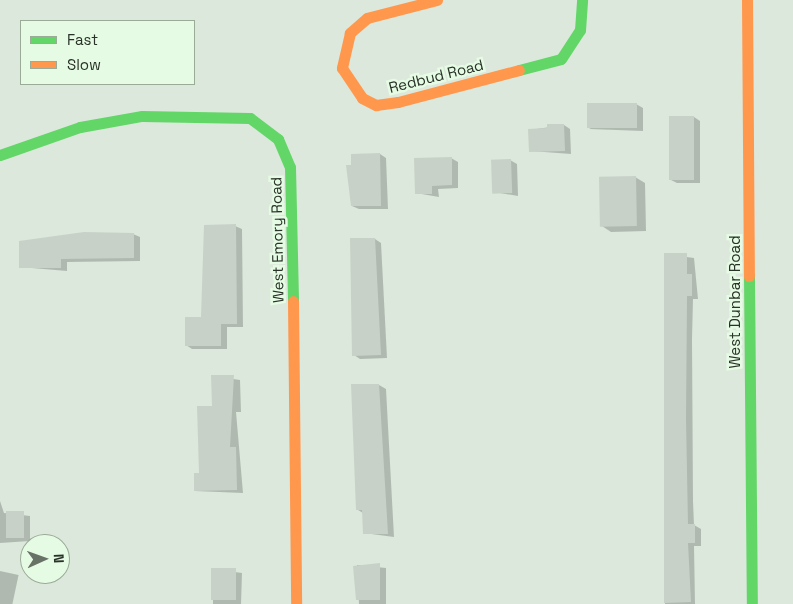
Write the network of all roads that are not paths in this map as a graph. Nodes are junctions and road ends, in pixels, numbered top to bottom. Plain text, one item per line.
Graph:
1 (437, 0) edge
2 (582, 0) edge
3 (747, 0) edge
4 (0, 155) edge
5 (296, 604) edge
6 (752, 604) edge

1 - 2 street, Redbud Road
3 - 6 street, West Dunbar Road
4 - 5 street, West Emory Road

